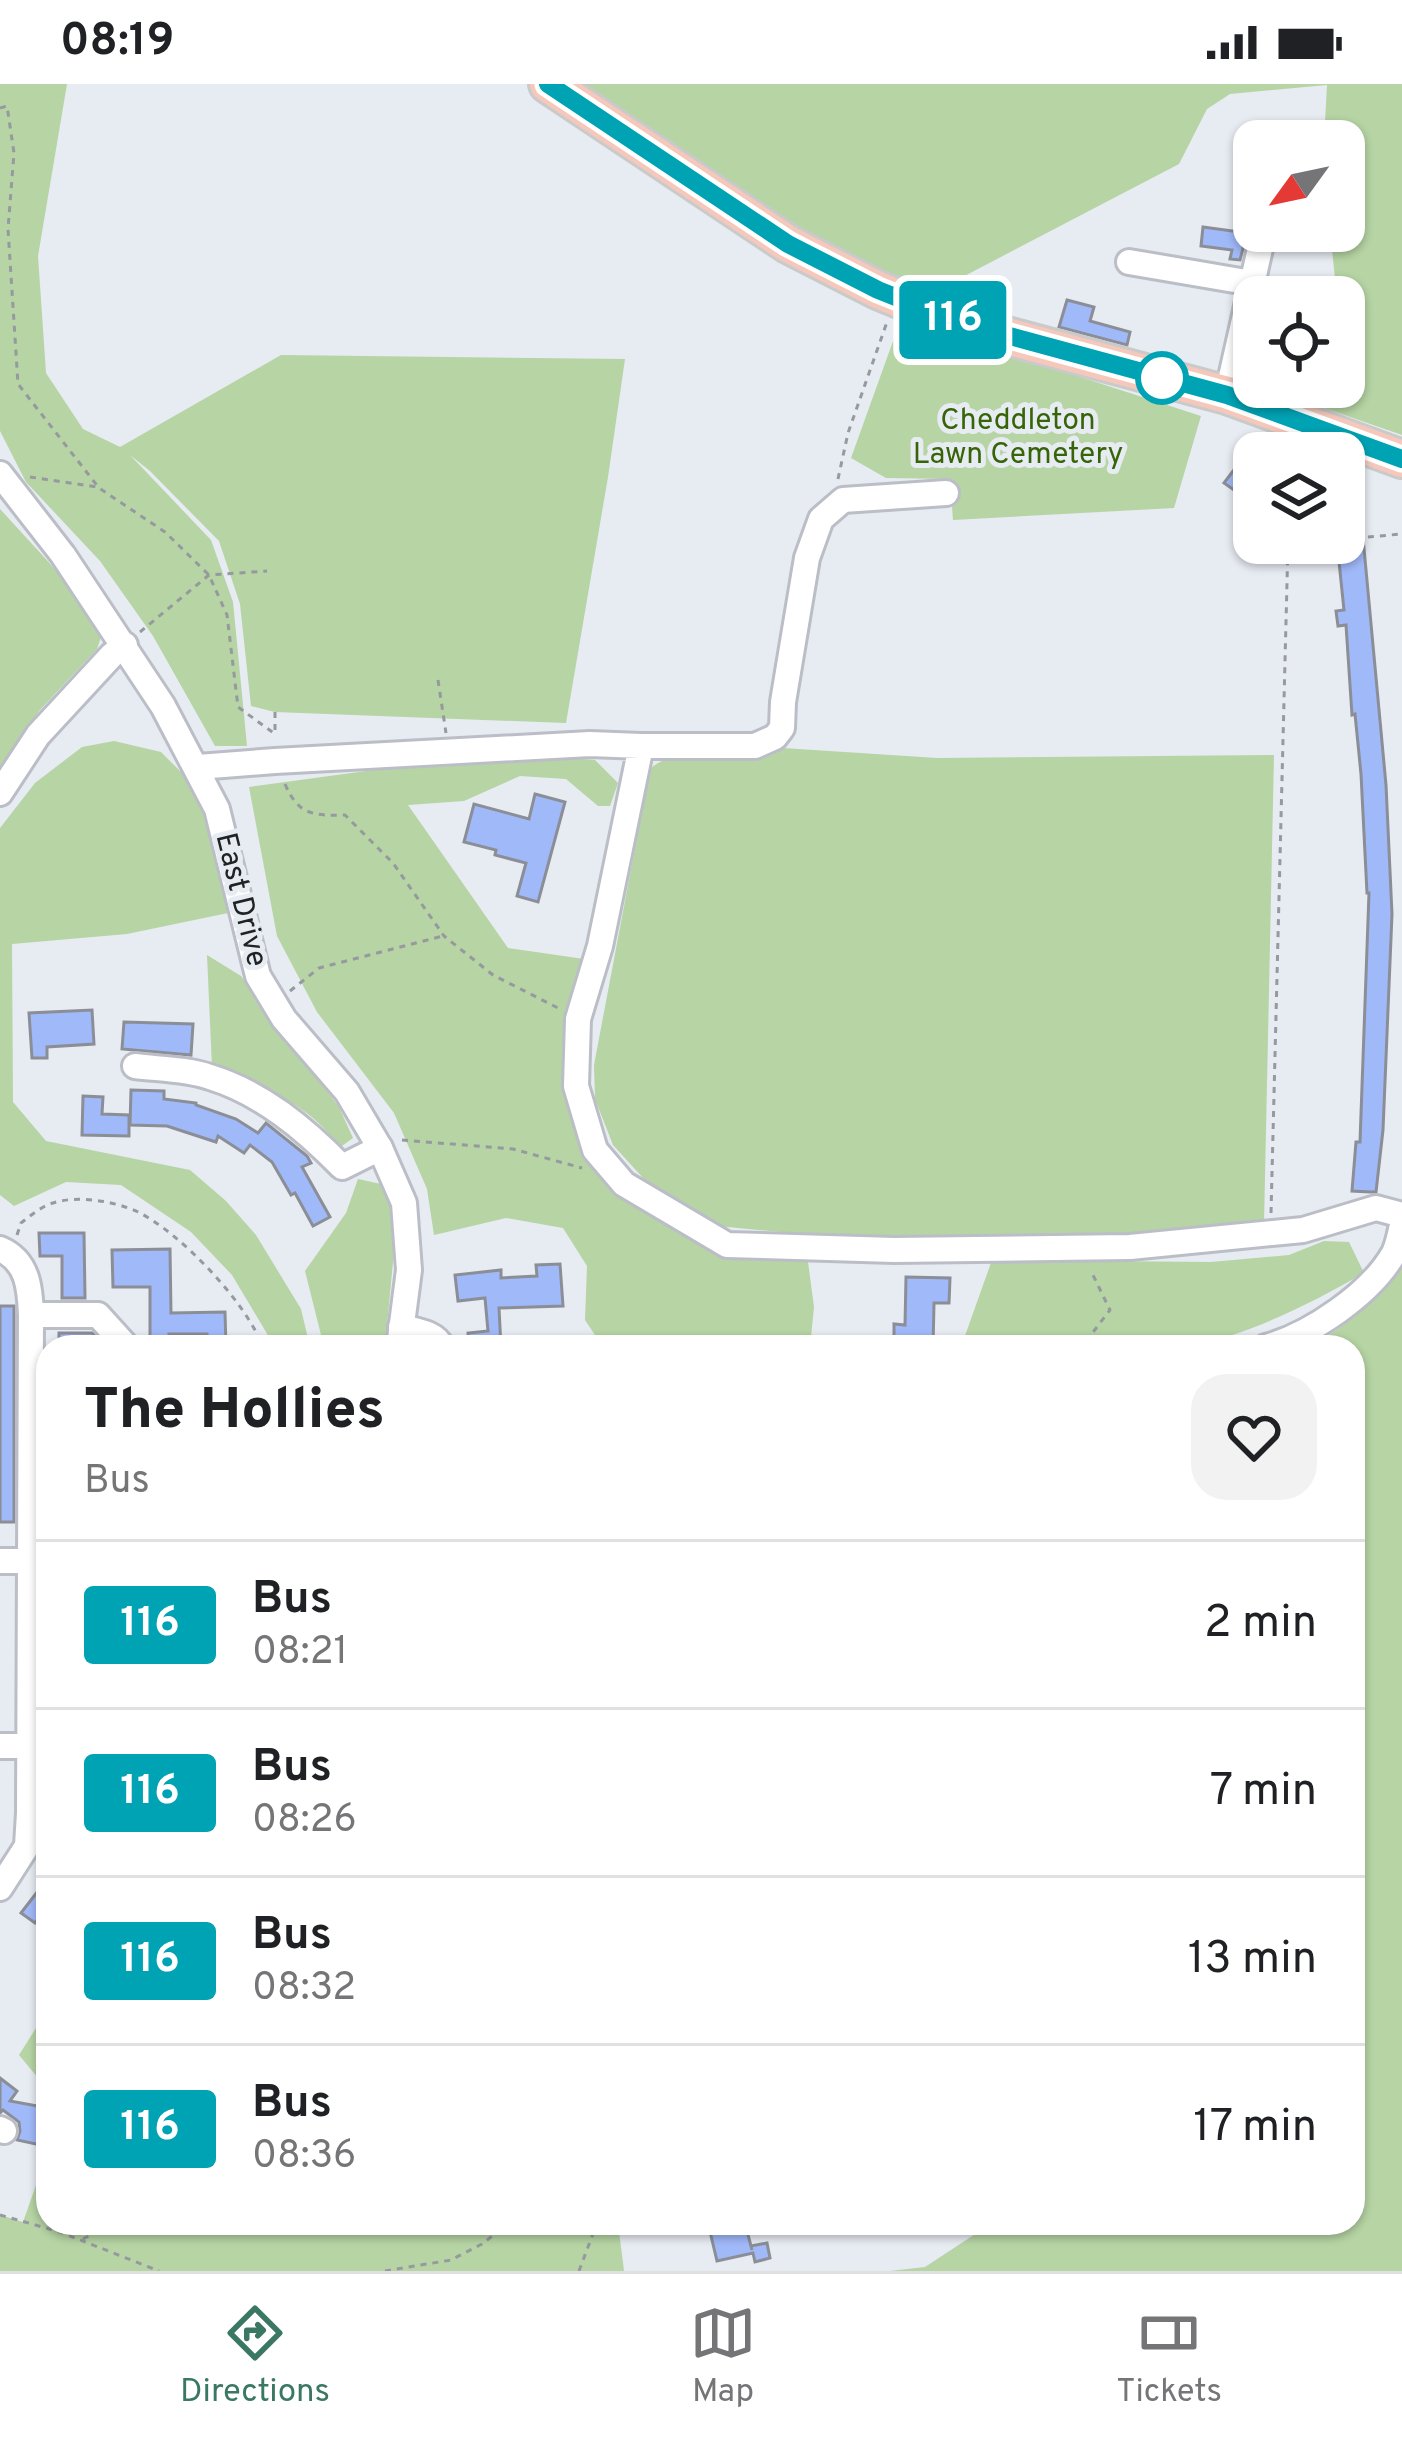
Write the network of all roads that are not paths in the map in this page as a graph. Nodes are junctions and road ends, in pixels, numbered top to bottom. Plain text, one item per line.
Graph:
1 (548, 84) edge
2 (1130, 262) dead end
3 (1233, 280) edge
4 (1233, 368) edge
5 (1227, 395) junction
6 (1402, 459) edge
7 (10, 475) edge
8 (946, 493) dead end
9 (125, 645) junction
10 (641, 746) junction
11 (198, 767) junction
12 (0, 793) edge
13 (135, 1066) dead end
14 (376, 1142) junction
15 (1402, 1215) edge
16 (1402, 1225) edge
17 (6, 1252) edge
18 (31, 1316) junction
19 (116, 1335) edge
20 (400, 1335) edge
21 (1297, 1335) edge
22 (0, 1561) edge
23 (29, 1561) junction
24 (0, 1746) edge
25 (29, 1746) junction
26 (36, 1792) edge
27 (36, 1820) edge
28 (0, 1888) edge

1 - 5 highway
2 - 3 street
4 - 5 street
5 - 6 highway
7 - 9 street, East Drive
8 - 10 street
9 - 11 street, East Drive
9 - 12 street
10 - 11 street
10 - 15 street
11 - 14 street, East Drive
13 - 14 street
14 - 20 street, East Drive
16 - 21 street
17 - 18 street
18 - 19 street
18 - 23 street
22 - 23 street
23 - 25 street
24 - 25 street
25 - 26 street
27 - 28 street

